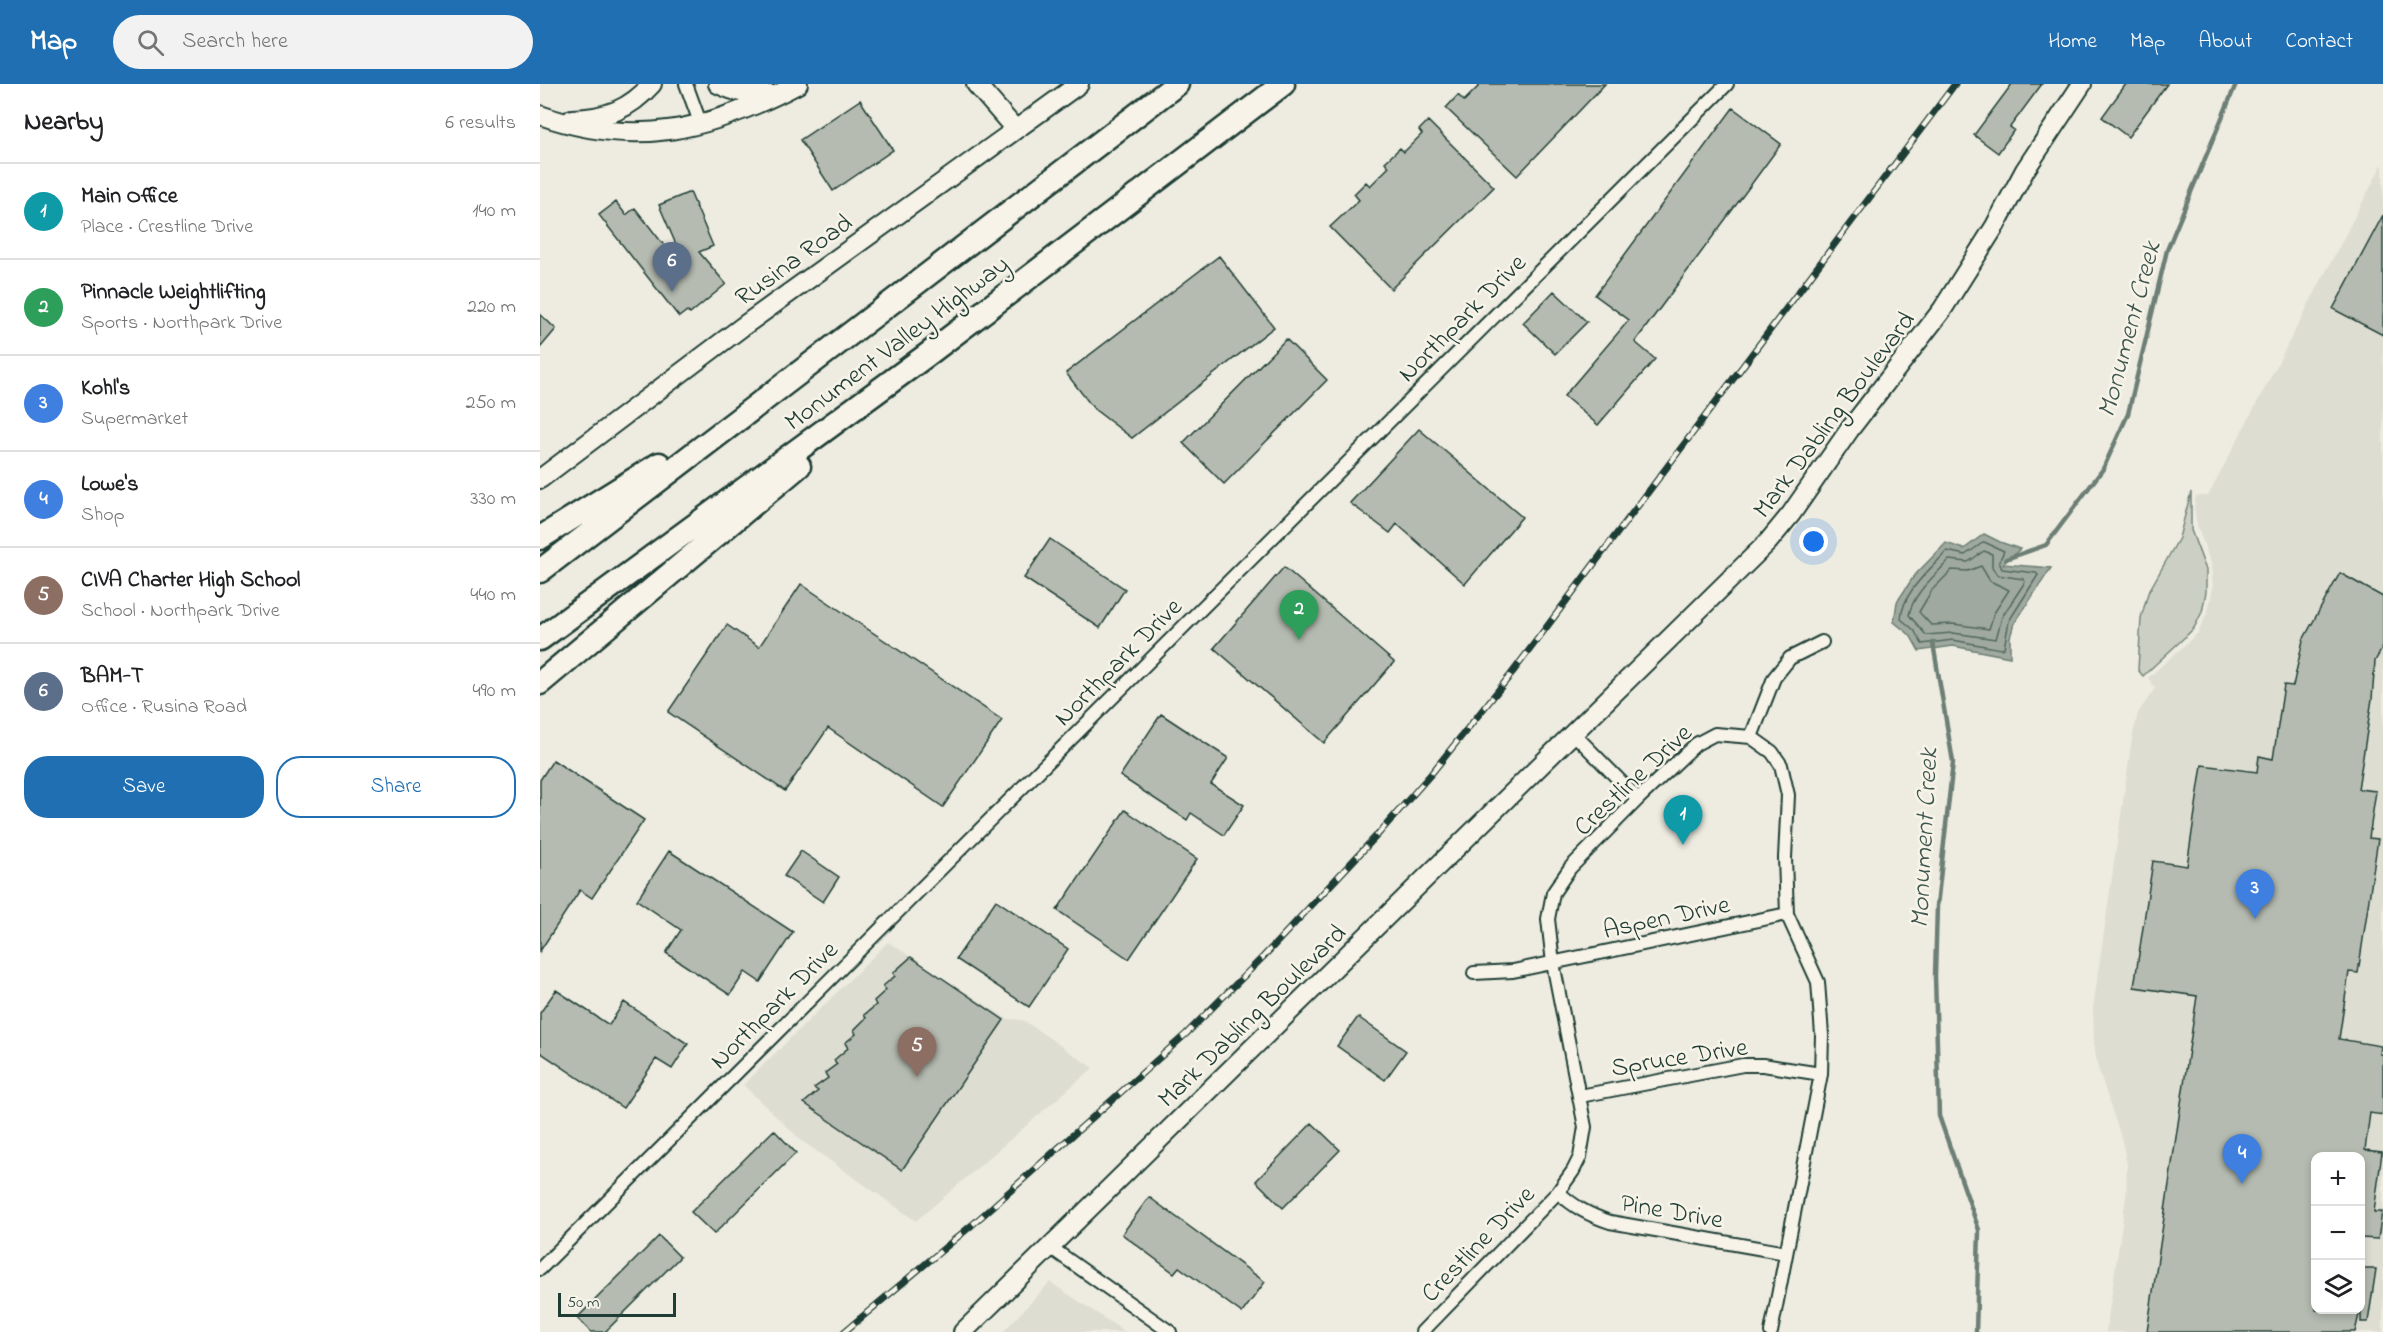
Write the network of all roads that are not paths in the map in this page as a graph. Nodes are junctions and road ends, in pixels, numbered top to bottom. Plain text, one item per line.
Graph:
1 (652, 84) edge
2 (686, 84) edge
3 (718, 84) edge
4 (798, 84) edge
5 (976, 84) edge
6 (1079, 84) edge
7 (1177, 84) edge
8 (1282, 84) edge
9 (1726, 84) edge
10 (2082, 84) edge
11 (777, 95) junction
12 (546, 117) edge
13 (700, 125) junction
14 (1015, 129) junction
15 (927, 355) junction
16 (777, 390) junction
17 (540, 479) edge
18 (540, 538) edge
19 (540, 571) edge
20 (540, 639) edge
21 (1822, 642) dead end
22 (540, 683) edge
23 (1574, 733) junction
24 (1751, 737) junction
25 (1638, 799) junction
26 (1787, 914) junction
27 (1553, 963) junction
28 (1474, 973) dead end
29 (1821, 1074) junction
30 (1580, 1095) junction
31 (1558, 1192) junction
32 (1050, 1247) junction
33 (1786, 1253) junction
34 (540, 1269) edge
35 (963, 1332) edge
36 (1170, 1332) edge
37 (1422, 1332) edge
38 (1771, 1332) edge

1 - 12 street
2 - 13 street
3 - 11 street
4 - 11 street
5 - 14 street
6 - 14 street, Rusina Road
7 - 16 highway, Monument Valley Highway
8 - 15 highway, Monument Valley Highway
9 - 34 street, Northpark Drive
10 - 23 street, Mark Dabling Boulevard
11 - 13 street
12 - 13 street
14 - 17 street, Rusina Road
15 - 20 highway, Monument Valley Highway
15 - 22 highway
16 - 18 highway
16 - 19 highway, Monument Valley Highway
21 - 24 street
23 - 25 street
23 - 32 street, Mark Dabling Boulevard
24 - 25 street, Crestline Drive
24 - 26 street
25 - 27 street, Crestline Drive
26 - 27 street, Aspen Drive
26 - 29 street
27 - 28 street, Aspen Drive
27 - 30 street, Crestline Drive
29 - 30 street, Spruce Drive
29 - 33 street
30 - 31 street, Crestline Drive
31 - 33 street, Pine Drive
31 - 37 street, Crestline Drive
32 - 35 street, Mark Dabling Boulevard
32 - 36 street
33 - 38 street

